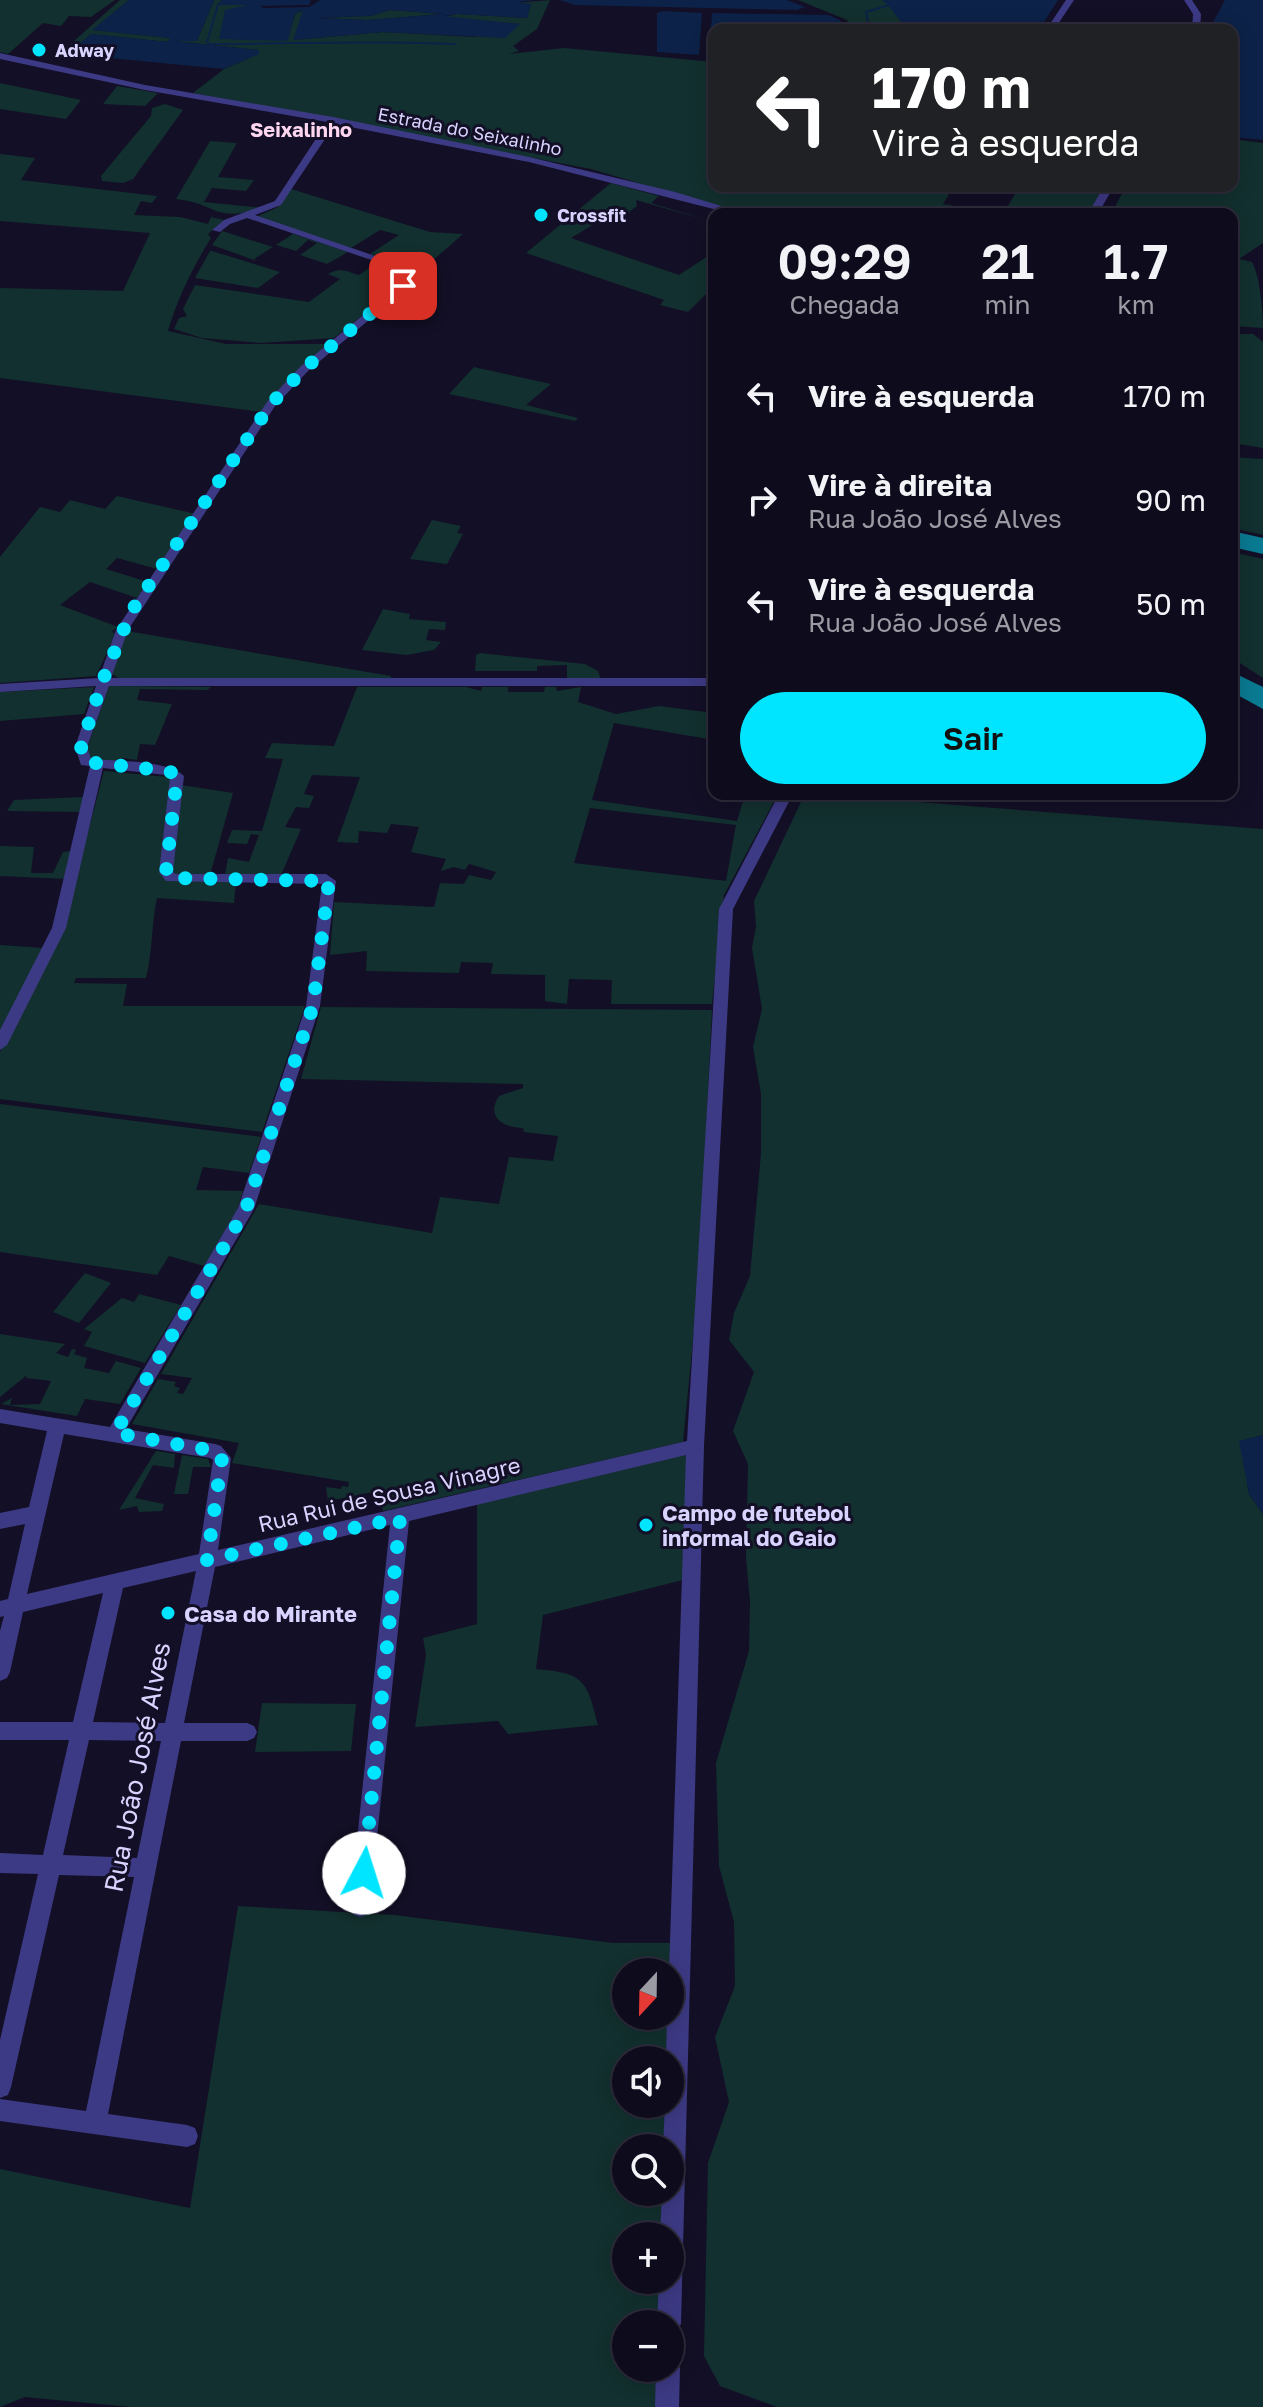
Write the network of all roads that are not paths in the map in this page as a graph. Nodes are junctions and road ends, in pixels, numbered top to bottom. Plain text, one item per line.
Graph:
1 (1070, 0) edge
2 (1188, 0) edge
3 (1054, 24) edge
4 (1196, 24) edge
5 (0, 56) edge
6 (333, 120) junction
7 (722, 208) edge
8 (247, 215) junction
9 (217, 230) dead end
10 (102, 682) junction
11 (708, 682) edge
12 (0, 688) edge
13 (97, 765) junction
14 (783, 800) edge
15 (0, 1045) edge
16 (0, 1416) edge
17 (57, 1426) junction
18 (115, 1433) junction
19 (695, 1446) junction
20 (35, 1514) junction
21 (400, 1518) junction
22 (0, 1521) edge
23 (207, 1560) junction
24 (115, 1582) junction
25 (9, 1608) edge
26 (0, 1672) edge
27 (0, 1731) edge
28 (172, 1731) junction
29 (82, 1732) junction
30 (247, 1732) dead end
31 (0, 1863) edge
32 (51, 1864) junction
33 (147, 1868) junction
34 (360, 1907) dead end
35 (0, 2087) edge
36 (0, 2110) edge
37 (95, 2122) junction
38 (187, 2136) dead end
39 (669, 2310) edge
40 (668, 2382) edge
41 (667, 2407) edge

1 - 3 street
2 - 4 street
5 - 6 street, Estrada do Seixalinho
6 - 7 street, Estrada do Seixalinho
6 - 8 street
8 - 9 street
8 - 10 street
10 - 11 street
10 - 12 street
10 - 13 street
13 - 15 street
13 - 18 street
14 - 19 street
16 - 17 street, Rua João José Alves
17 - 18 street, Rua João José Alves
17 - 20 street
18 - 23 street, Rua João José Alves
19 - 21 street, Rua Rui de Sousa Vinagre
19 - 39 street
20 - 22 street
20 - 25 street
21 - 23 street, Rua Rui de Sousa Vinagre
21 - 34 street
23 - 24 street, Rua Rui de Sousa Vinagre
23 - 28 street, Rua João José Alves
24 - 25 street, Rua Rui de Sousa Vinagre
24 - 29 street
25 - 26 street
27 - 29 street
28 - 29 street
28 - 30 street
28 - 33 street, Rua João José Alves
29 - 32 street
31 - 32 street
32 - 33 street
32 - 35 street
33 - 37 street, Rua João José Alves
36 - 37 street
37 - 38 street
40 - 41 street

